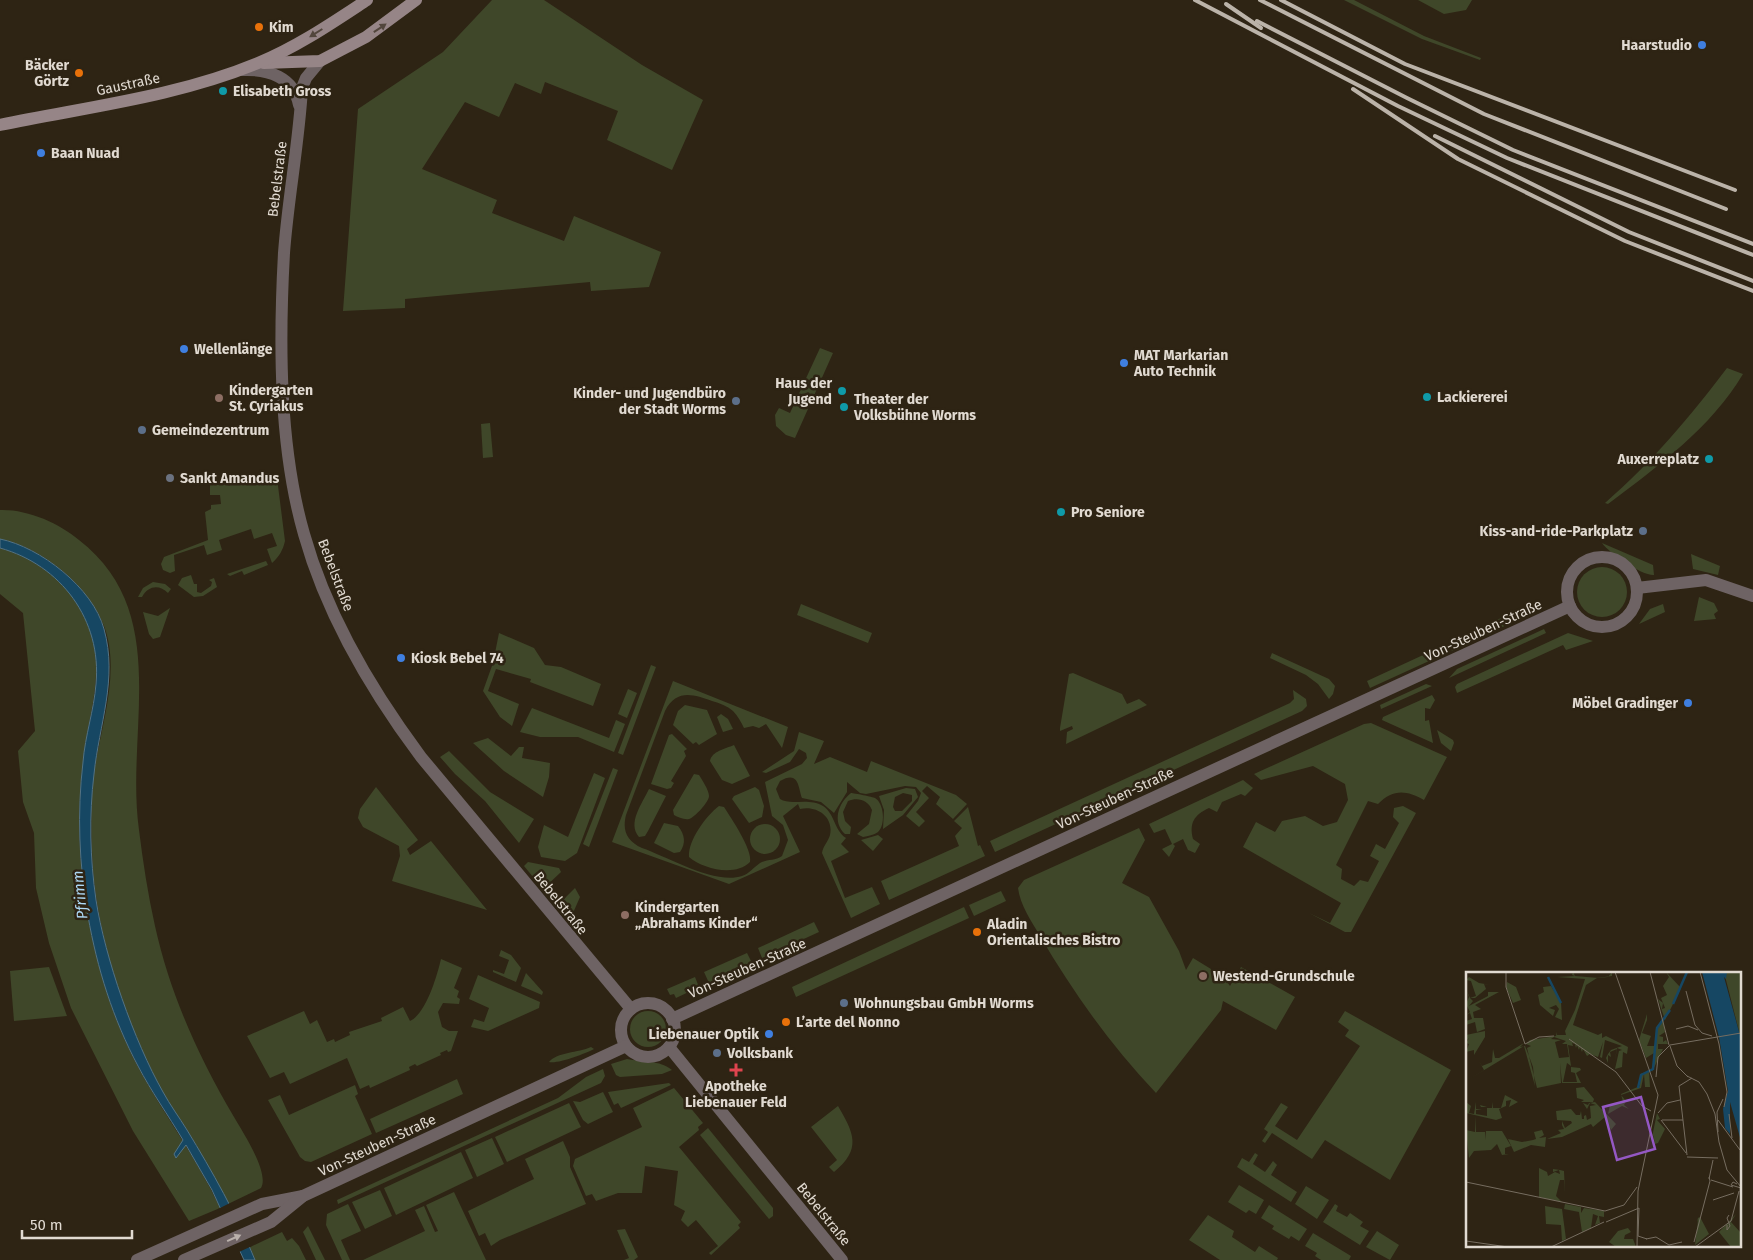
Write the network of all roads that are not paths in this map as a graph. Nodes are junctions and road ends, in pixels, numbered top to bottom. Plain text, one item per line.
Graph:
1 (367, 0) edge
2 (416, 0) edge
3 (320, 61) junction
4 (260, 63) junction
5 (240, 70) junction
6 (301, 114) junction
7 (0, 126) edge
8 (1637, 588) junction
9 (1753, 596) edge
10 (1570, 606) junction
11 (631, 1009) junction
12 (672, 1019) junction
13 (626, 1046) junction
14 (668, 1047) junction
15 (303, 1196) junction
16 (137, 1260) edge
17 (184, 1260) edge
18 (842, 1260) edge

1 -> 4 main road, Gaustraße
3 -> 2 main road, Gaustraße
3 - 4 main road, Gaustraße
3 - 6 street, Bebelstraße
4 - 5 main road, Gaustraße
5 - 6 street
5 - 7 main road, Gaustraße
6 - 11 street, Bebelstraße
8 - 9 street
8 - 10 street
8 - 10 street
10 - 12 street, Von-Steuben-Straße
11 - 12 street
11 - 13 street
12 - 14 street
13 - 14 street
13 - 15 street, Von-Steuben-Straße
14 - 18 street, Bebelstraße
15 - 16 street, Von-Steuben-Straße
17 -> 15 street, Von-Steuben-Straße

